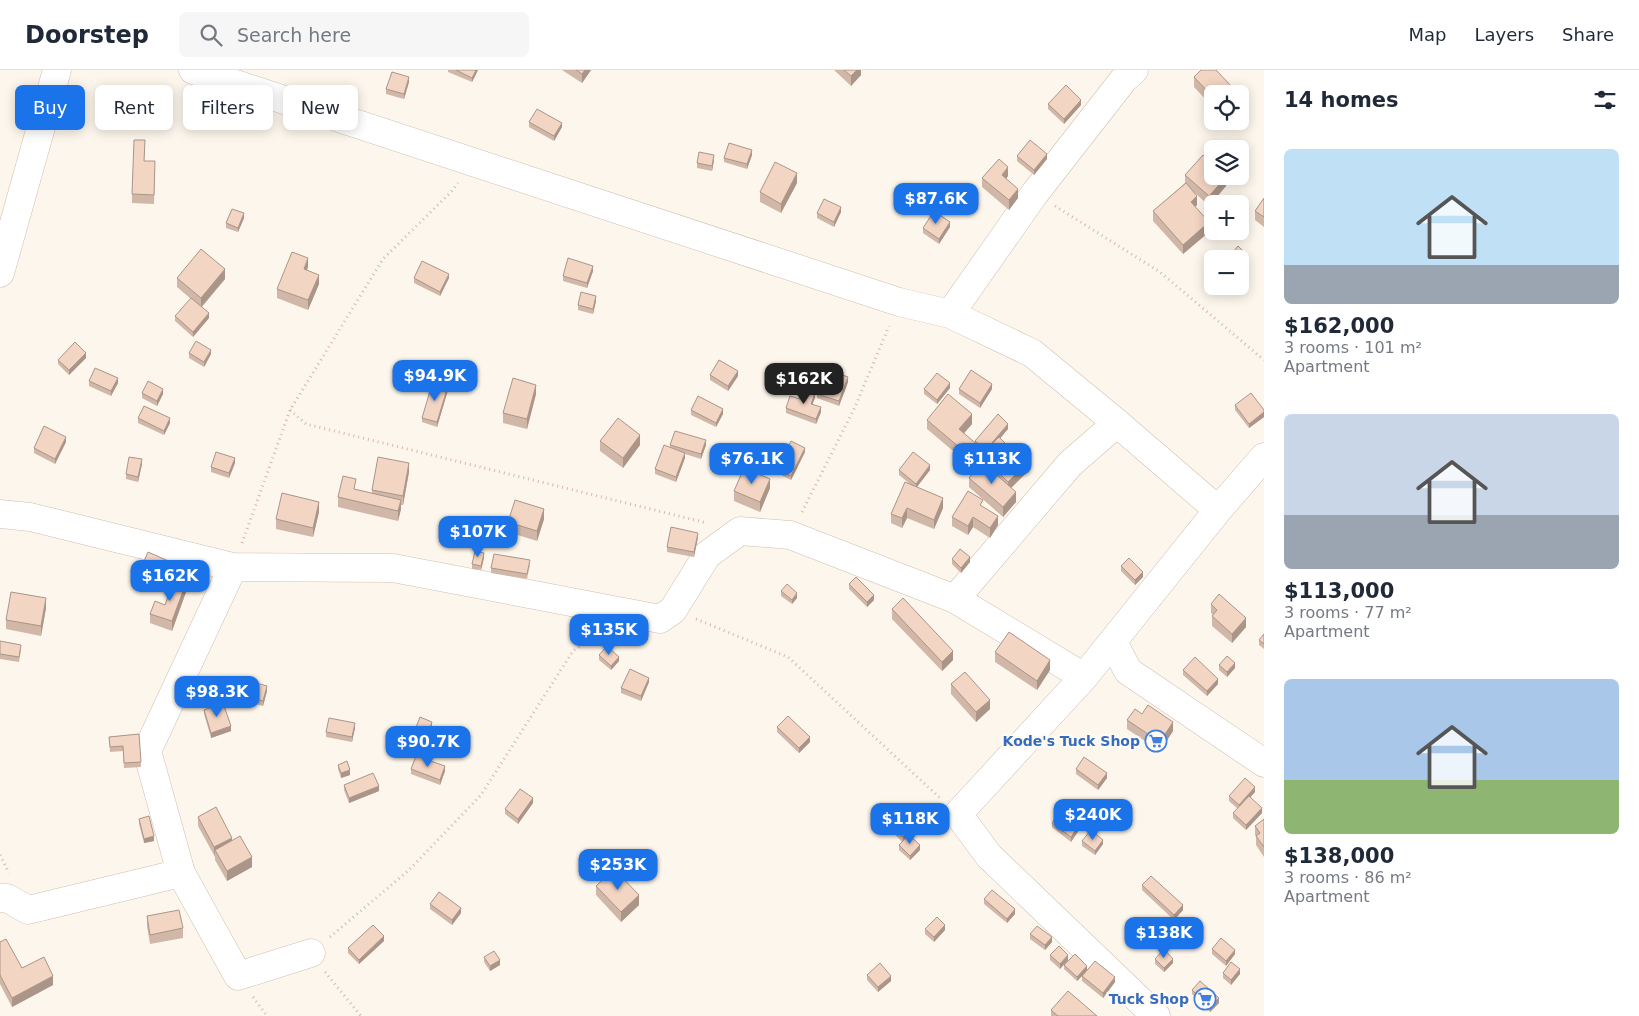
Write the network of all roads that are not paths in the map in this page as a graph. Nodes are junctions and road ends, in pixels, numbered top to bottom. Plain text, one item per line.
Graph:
1 (57, 70) edge
2 (194, 70) edge
3 (1124, 73) edge
4 (0, 273) edge
5 (950, 314) junction
6 (1117, 423) junction
7 (1264, 457) edge
8 (1218, 510) junction
9 (0, 514) edge
10 (233, 567) junction
11 (954, 599) junction
12 (1113, 642) junction
13 (1084, 677) junction
14 (1264, 763) edge
15 (181, 873) junction
16 (0, 898) edge
17 (310, 953) road end
18 (1156, 1016) edge

1 - 4 street
2 - 5 street
3 - 5 street
5 - 6 street
6 - 8 street
6 - 11 street
7 - 8 street
8 - 12 street
9 - 10 street
10 - 11 street
10 - 15 street
11 - 13 street
12 - 13 street
12 - 14 street
13 - 18 street
15 - 16 street
15 - 17 street

